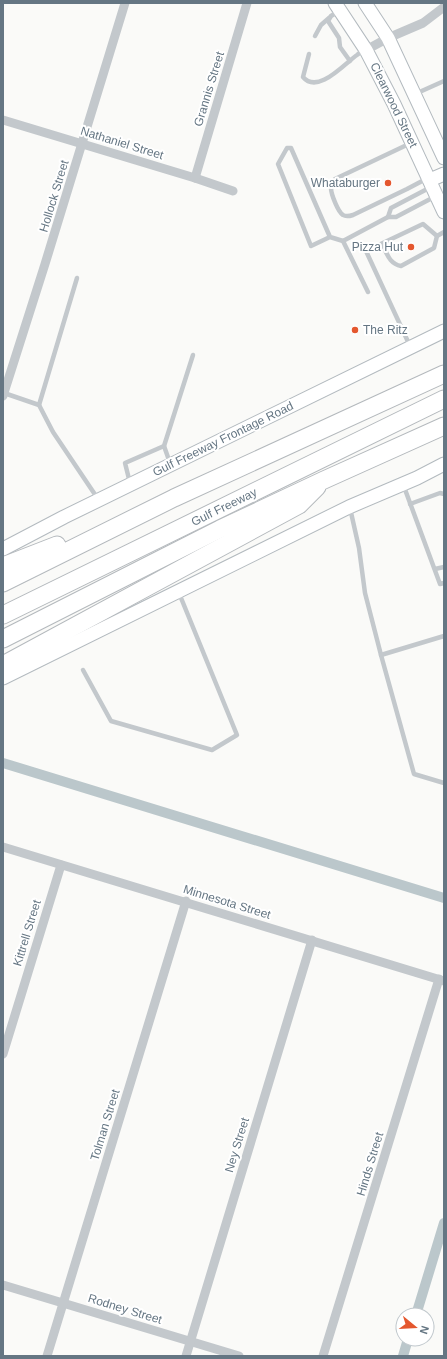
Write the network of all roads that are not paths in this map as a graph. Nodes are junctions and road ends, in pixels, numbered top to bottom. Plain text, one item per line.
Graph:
1 (125, 3) edge
2 (365, 3) edge
3 (247, 4) edge
4 (338, 6) edge
5 (444, 7) edge
6 (329, 18) junction
7 (315, 36) dead end
8 (388, 38) junction
9 (366, 50) junction
10 (309, 54) dead end
11 (350, 61) junction
12 (444, 81) edge
13 (415, 94) junction
14 (3, 120) edge
15 (412, 142) junction
16 (441, 143) edge
17 (83, 144) junction
18 (418, 155) junction
19 (444, 158) edge
20 (444, 174) edge
21 (194, 178) junction
22 (432, 185) junction
23 (233, 191) dead end
24 (444, 212) edge
25 (388, 217) junction
26 (444, 232) edge
27 (436, 236) junction
28 (330, 237) junction
29 (343, 241) junction
30 (382, 244) junction
31 (77, 278) dead end
32 (368, 292) dead end
33 (441, 334) edge
34 (410, 347) junction
35 (193, 355) dead end
36 (444, 374) edge
37 (3, 395) edge
38 (444, 398) edge
39 (39, 405) junction
40 (444, 426) edge
41 (164, 446) junction
42 (170, 464) junction
43 (444, 464) edge
44 (324, 480) junction
45 (130, 484) junction
46 (403, 484) junction
47 (444, 494) edge
48 (174, 498) junction
49 (98, 500) junction
50 (410, 504) junction
51 (349, 506) junction
52 (3, 548) edge
53 (3, 566) edge
54 (444, 566) edge
55 (435, 569) junction
56 (3, 583) edge
57 (444, 583) edge
58 (178, 591) junction
59 (3, 615) edge
60 (444, 636) edge
61 (3, 639) edge
62 (381, 655) junction
63 (3, 665) edge
64 (83, 670) dead end
65 (3, 678) edge
66 (444, 783) edge
67 (3, 847) edge
68 (61, 865) junction
69 (186, 901) junction
70 (312, 940) junction
71 (441, 980) edge
72 (3, 1054) edge
73 (3, 1285) edge
74 (63, 1303) junction
75 (190, 1341) junction
76 (48, 1356) edge
77 (186, 1356) edge
78 (239, 1356) edge
79 (323, 1356) edge

1 - 17 street, Hollock Street
2 - 8 main road, Clearwood Street
3 - 21 street, Grannis Street
4 - 6 lane
4 - 9 main road, Clearwood Street
5 - 8 street
6 - 7 lane
6 - 11 lane
8 - 9 street
8 - 13 main road, Clearwood Street
9 - 11 lane
9 - 15 main road, Clearwood Street
10 - 11 lane
12 - 13 lane
13 - 16 main road, Clearwood Street
14 - 17 street, Nathaniel Street
15 - 18 main road, Clearwood Street
15 - 22 lane
16 - 18 main road
16 - 19 main road, Clearwood Street
17 - 21 street, Nathaniel Street
17 - 37 street, Hollock Street
18 - 22 main road, Clearwood Street
20 - 22 main road
21 - 23 street, Nathaniel Street
22 - 24 main road, Clearwood Street
22 - 25 lane
22 - 25 lane
25 - 29 lane
26 - 27 lane
27 - 30 lane
27 - 30 lane
28 - 28 lane
28 - 29 lane
29 - 32 lane
30 - 34 lane
31 - 39 lane
33 - 34 main road, Gulf Freeway Frontage Road
34 - 42 main road, Gulf Freeway Frontage Road
35 - 41 lane
36 - 48 highway
37 - 39 lane
38 - 59 highway, Gulf Freeway
39 - 49 lane
40 - 44 highway, Gulf Freeway
41 - 42 lane
41 - 45 lane
42 - 45 main road, Gulf Freeway Frontage Road
43 - 46 main road
44 - 61 highway, Gulf Freeway
44 - 63 highway
45 - 49 main road, Gulf Freeway Frontage Road
46 - 50 lane
46 - 51 main road
47 - 50 lane
48 - 53 highway
48 - 56 highway
49 - 52 main road, Gulf Freeway Frontage Road
50 - 55 lane
51 - 58 main road
51 - 62 lane
54 - 55 lane
55 - 57 lane
58 - 64 lane
58 - 65 main road
60 - 62 lane
62 - 66 lane
67 - 68 street, Minnesota Street
68 - 69 street, Minnesota Street
68 - 72 street, Kittrell Street
69 - 70 street, Minnesota Street
69 - 74 street, Tolman Street
70 - 71 street, Minnesota Street
70 - 75 street, Ney Street
71 - 79 street, Hinds Street
73 - 74 street, Rodney Street
74 - 75 street, Rodney Street
74 - 76 street, Tolman Street
75 - 77 street, Ney Street
75 - 78 street, Rodney Street

